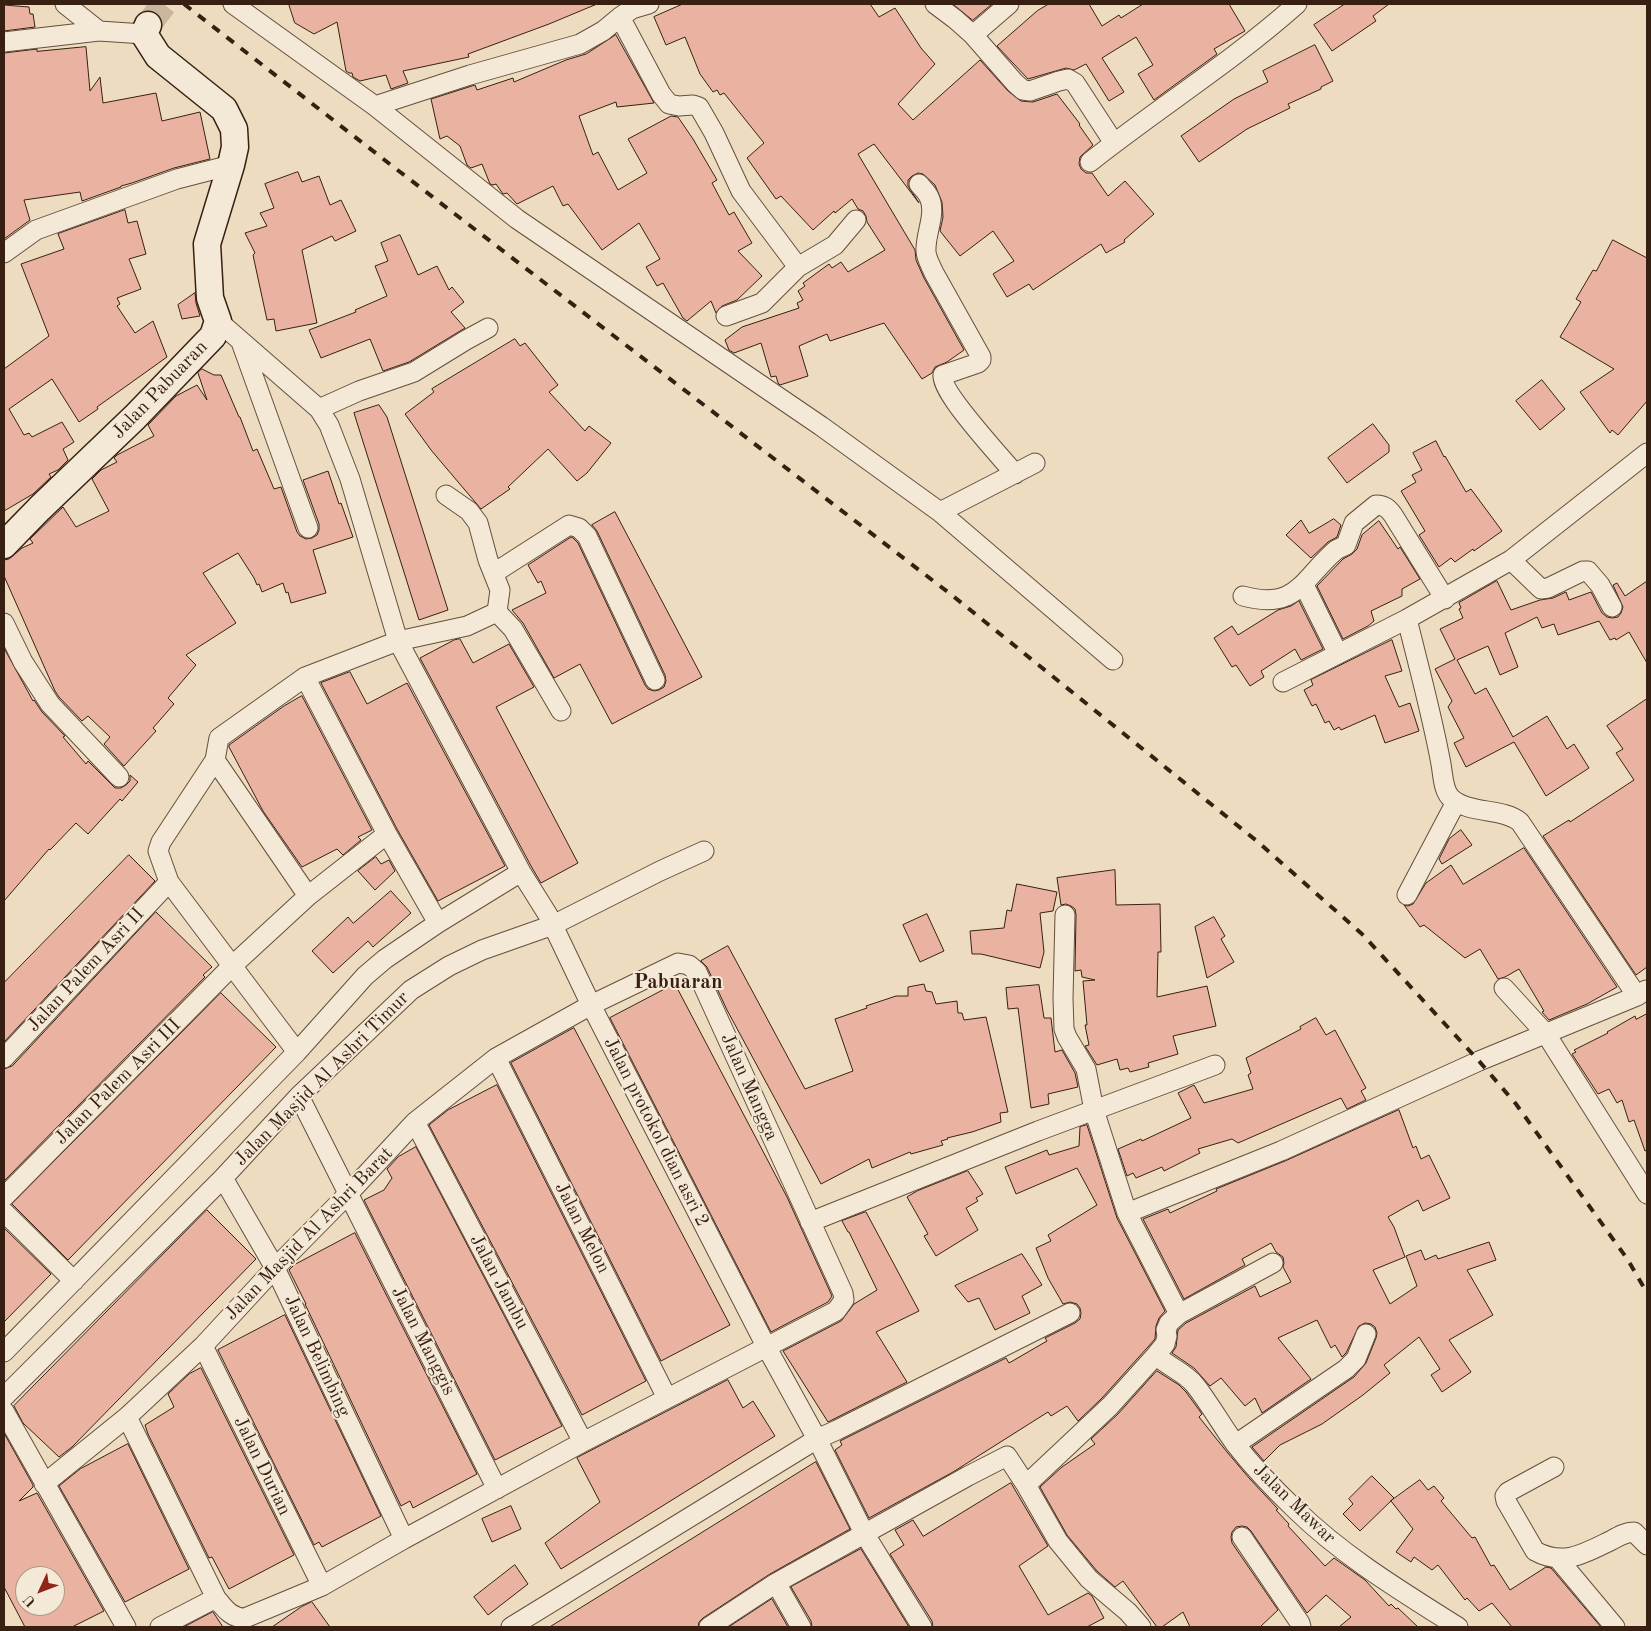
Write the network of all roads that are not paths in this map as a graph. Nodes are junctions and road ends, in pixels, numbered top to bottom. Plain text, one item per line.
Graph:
1 (65, 4) edge
2 (233, 4) edge
3 (647, 4) edge
4 (935, 4) edge
5 (1009, 4) edge
6 (1297, 4) edge
7 (620, 16) junction
8 (146, 29) joint
9 (98, 31) junction
10 (973, 35) junction
11 (4, 42) edge
12 (375, 106) junction
13 (1114, 143) junction
14 (1090, 162) dead end
15 (231, 165) junction
16 (919, 184) dead end
17 (856, 220) dead end
18 (4, 253) edge
19 (798, 267) junction
20 (726, 316) dead end
21 (218, 322) junction
22 (488, 328) dead end
23 (241, 341) junction
24 (319, 409) junction
25 (1647, 453) edge
26 (1035, 462) dead end
27 (1015, 474) junction
28 (446, 495) dead end
29 (940, 512) junction
30 (308, 528) dead end
31 (4, 545) edge
32 (1511, 560) junction
33 (494, 573) junction
34 (1304, 585) junction
35 (1243, 596) dead end
36 (1445, 599) junction
37 (1612, 607) dead end
38 (496, 612) junction
39 (1407, 619) junction
40 (4, 624) edge
41 (398, 641) junction
42 (1338, 654) junction
43 (1113, 660) dead end
44 (305, 677) junction
45 (655, 680) dead end
46 (1283, 682) dead end
47 (561, 711) dead end
48 (215, 760) junction
49 (119, 777) dead end
50 (1456, 802) junction
51 (387, 834) junction
52 (704, 851) dead end
53 (521, 872) junction
54 (169, 882) junction
55 (1407, 894) dead end
56 (308, 896) junction
57 (1065, 915) dead end
58 (551, 920) junction
59 (438, 923) junction
60 (678, 963) joint
61 (232, 966) junction
62 (1504, 988) dead end
63 (1642, 992) edge
64 (590, 1005) junction
65 (1546, 1034) junction
66 (296, 1052) junction
67 (4, 1058) edge
68 (496, 1058) junction
69 (1216, 1065) dead end
70 (300, 1096) junction
71 (1094, 1110) junction
72 (416, 1122) junction
73 (223, 1178) junction
74 (348, 1194) junction
75 (1647, 1194) edge
76 (4, 1197) edge
77 (4, 1212) edge
78 (1127, 1213) junction
79 (810, 1222) junction
80 (1273, 1263) dead end
81 (275, 1268) junction
82 (74, 1281) junction
83 (1070, 1313) dead end
84 (1179, 1314) junction
85 (1366, 1334) dead end
86 (203, 1346) junction
87 (767, 1348) junction
88 (4, 1352) edge
89 (1156, 1355) junction
90 (4, 1397) edge
91 (667, 1398) junction
92 (4, 1411) edge
93 (127, 1417) junction
94 (817, 1439) junction
95 (582, 1442) junction
96 (1236, 1444) junction
97 (1554, 1467) dead end
98 (44, 1484) junction
99 (1026, 1485) junction
100 (497, 1489) junction
101 (864, 1534) junction
102 (1242, 1538) dead end
103 (404, 1539) junction
104 (1647, 1545) edge
105 (1559, 1560) junction
106 (776, 1583) junction
107 (322, 1586) junction
108 (216, 1598) junction
109 (126, 1627) edge
110 (160, 1627) edge
111 (511, 1627) edge
112 (709, 1627) edge
113 (801, 1627) edge
114 (922, 1627) edge
115 (1141, 1627) edge
116 (1301, 1627) edge
117 (1458, 1627) edge
118 (1615, 1627) edge

1 - 9 street
2 - 12 street
3 - 7 street
4 - 10 street
5 - 10 street
6 - 13 street
7 - 12 street
7 - 19 street
8 - 9 street
8 - 15 street, Jalan Pabuaran
9 - 11 street
10 - 13 street
12 - 29 street
13 - 14 street
15 - 18 street
15 - 21 street, Jalan Pabuaran
16 - 27 street
17 - 19 street
19 - 20 street
21 - 23 street, Jalan protokol dian asri 2
21 - 31 street, Jalan Pabuaran
22 - 24 street
23 - 24 street, Jalan protokol dian asri 2
23 - 30 street
24 - 41 street, Jalan protokol dian asri 2
25 - 32 street
26 - 27 street
27 - 29 street
28 - 33 street
29 - 43 street
32 - 36 street
32 - 37 street
33 - 38 street
33 - 45 street
34 - 35 street
34 - 36 street
34 - 42 street
36 - 39 street
38 - 41 street
38 - 47 street
39 - 42 street
39 - 50 street
40 - 49 street
41 - 44 street
41 - 53 street, Jalan protokol dian asri 2
42 - 46 street
44 - 48 street
44 - 51 street
48 - 54 street
48 - 56 street
50 - 55 street
50 - 63 street
51 - 56 street, Jalan Palem Asri III
51 - 59 street
52 - 58 street, Jalan Masjid Al Ashri Timur
53 - 58 street, Jalan protokol dian asri 2
53 - 59 street
54 - 61 street
54 - 67 street, Jalan Palem Asri II
56 - 61 street, Jalan Palem Asri III
57 - 71 street
58 - 64 street, Jalan protokol dian asri 2
58 - 70 street, Jalan Masjid Al Ashri Timur
59 - 66 street
60 - 64 street, Jalan Masjid Al Ashri Barat
60 - 79 street, Jalan Mangga
61 - 66 street
61 - 76 street, Jalan Palem Asri III
62 - 65 street
63 - 65 street
64 - 68 street, Jalan Masjid Al Ashri Barat
64 - 87 street, Jalan protokol dian asri 2
65 - 75 street
65 - 78 street
66 - 82 street
68 - 72 street, Jalan Masjid Al Ashri Barat
68 - 91 street, Jalan Melon
69 - 71 street
70 - 73 street, Jalan Masjid Al Ashri Timur
70 - 74 street, Jalan Manggis
71 - 78 street
71 - 79 street
72 - 74 street, Jalan Masjid Al Ashri Barat
72 - 95 street, Jalan Jambu
73 - 81 street, Jalan Belimbing
73 - 90 street, Jalan Masjid Al Ashri Timur
74 - 81 street, Jalan Masjid Al Ashri Barat
74 - 100 street, Jalan Manggis
77 - 82 street
78 - 84 street
79 - 87 street, Jalan Mangga
80 - 84 street
81 - 86 street, Jalan Masjid Al Ashri Barat
81 - 103 street, Jalan Belimbing
82 - 88 street
83 - 94 street
84 - 89 street
85 - 96 street
86 - 93 street, Jalan Masjid Al Ashri Barat
86 - 107 street, Jalan Durian
87 - 91 street
87 - 94 street, Jalan protokol dian asri 2
89 - 96 street, Jalan Mawar
89 - 99 street
91 - 95 street
92 - 98 street
93 - 98 street, Jalan Masjid Al Ashri Barat
93 - 108 street
94 - 101 street, Jalan protokol dian asri 2
94 - 111 street
95 - 100 street
96 - 117 street, Jalan Mawar
97 - 105 street
98 - 109 street
99 - 101 street
99 - 115 street
100 - 103 street
101 - 106 street
101 - 114 street, Jalan protokol dian asri 2
102 - 116 street
103 - 107 street
104 - 105 street
105 - 118 street
106 - 112 street
106 - 113 street
107 - 108 street
108 - 110 street

